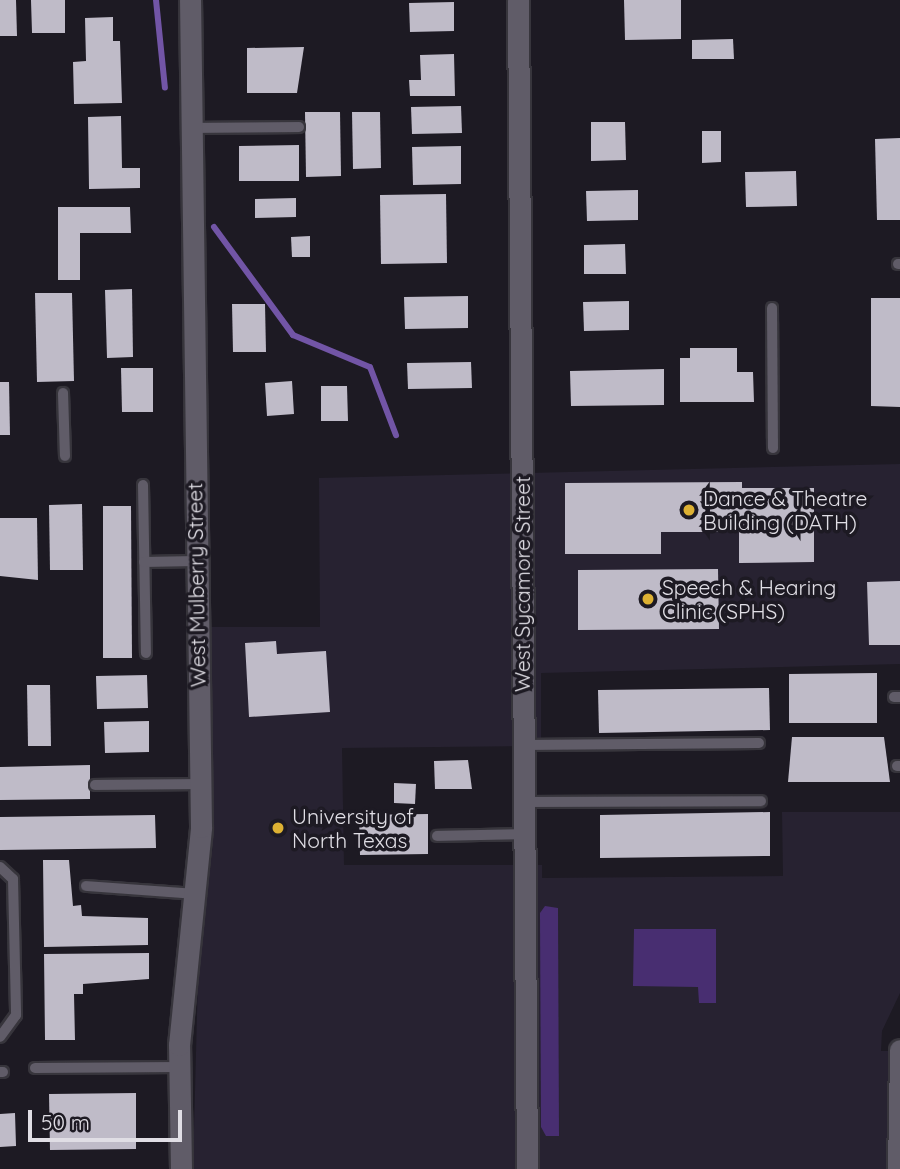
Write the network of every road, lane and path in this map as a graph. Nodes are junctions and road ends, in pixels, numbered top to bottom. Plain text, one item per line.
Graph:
1 (190, 0) edge
2 (518, 0) edge
3 (299, 127) dead end
4 (191, 128) junction
5 (772, 309) dead end
6 (63, 393) dead end
7 (773, 448) dead end
8 (65, 456) dead end
9 (143, 485) dead end
10 (196, 561) junction
11 (145, 562) junction
12 (146, 653) dead end
13 (759, 743) dead end
14 (524, 745) junction
15 (200, 784) junction
16 (95, 785) dead end
17 (761, 801) dead end
18 (524, 803) junction
19 (524, 834) junction
20 (438, 836) dead end
21 (0, 867) edge
22 (86, 886) dead end
23 (198, 895) junction
24 (0, 1037) edge
25 (900, 1051) edge
26 (179, 1067) junction
27 (35, 1068) dead end
28 (181, 1169) edge
29 (527, 1169) edge
30 (898, 1169) edge

1 - 4 street, West Mulberry Street
2 - 14 street, West Sycamore Street
3 - 4 lane
4 - 10 street, West Mulberry Street
5 - 7 lane
6 - 8 lane
9 - 11 lane
10 - 11 lane
10 - 15 street, West Mulberry Street
11 - 12 lane
13 - 14 lane
14 - 18 street, West Sycamore Street
15 - 16 lane
15 - 23 street, West Mulberry Street
17 - 18 lane
18 - 19 street, West Sycamore Street
19 - 20 lane
19 - 29 street, West Sycamore Street
21 - 24 lane
22 - 23 lane
23 - 26 street, West Mulberry Street
25 - 30 street
26 - 27 lane
26 - 28 street, West Mulberry Street

